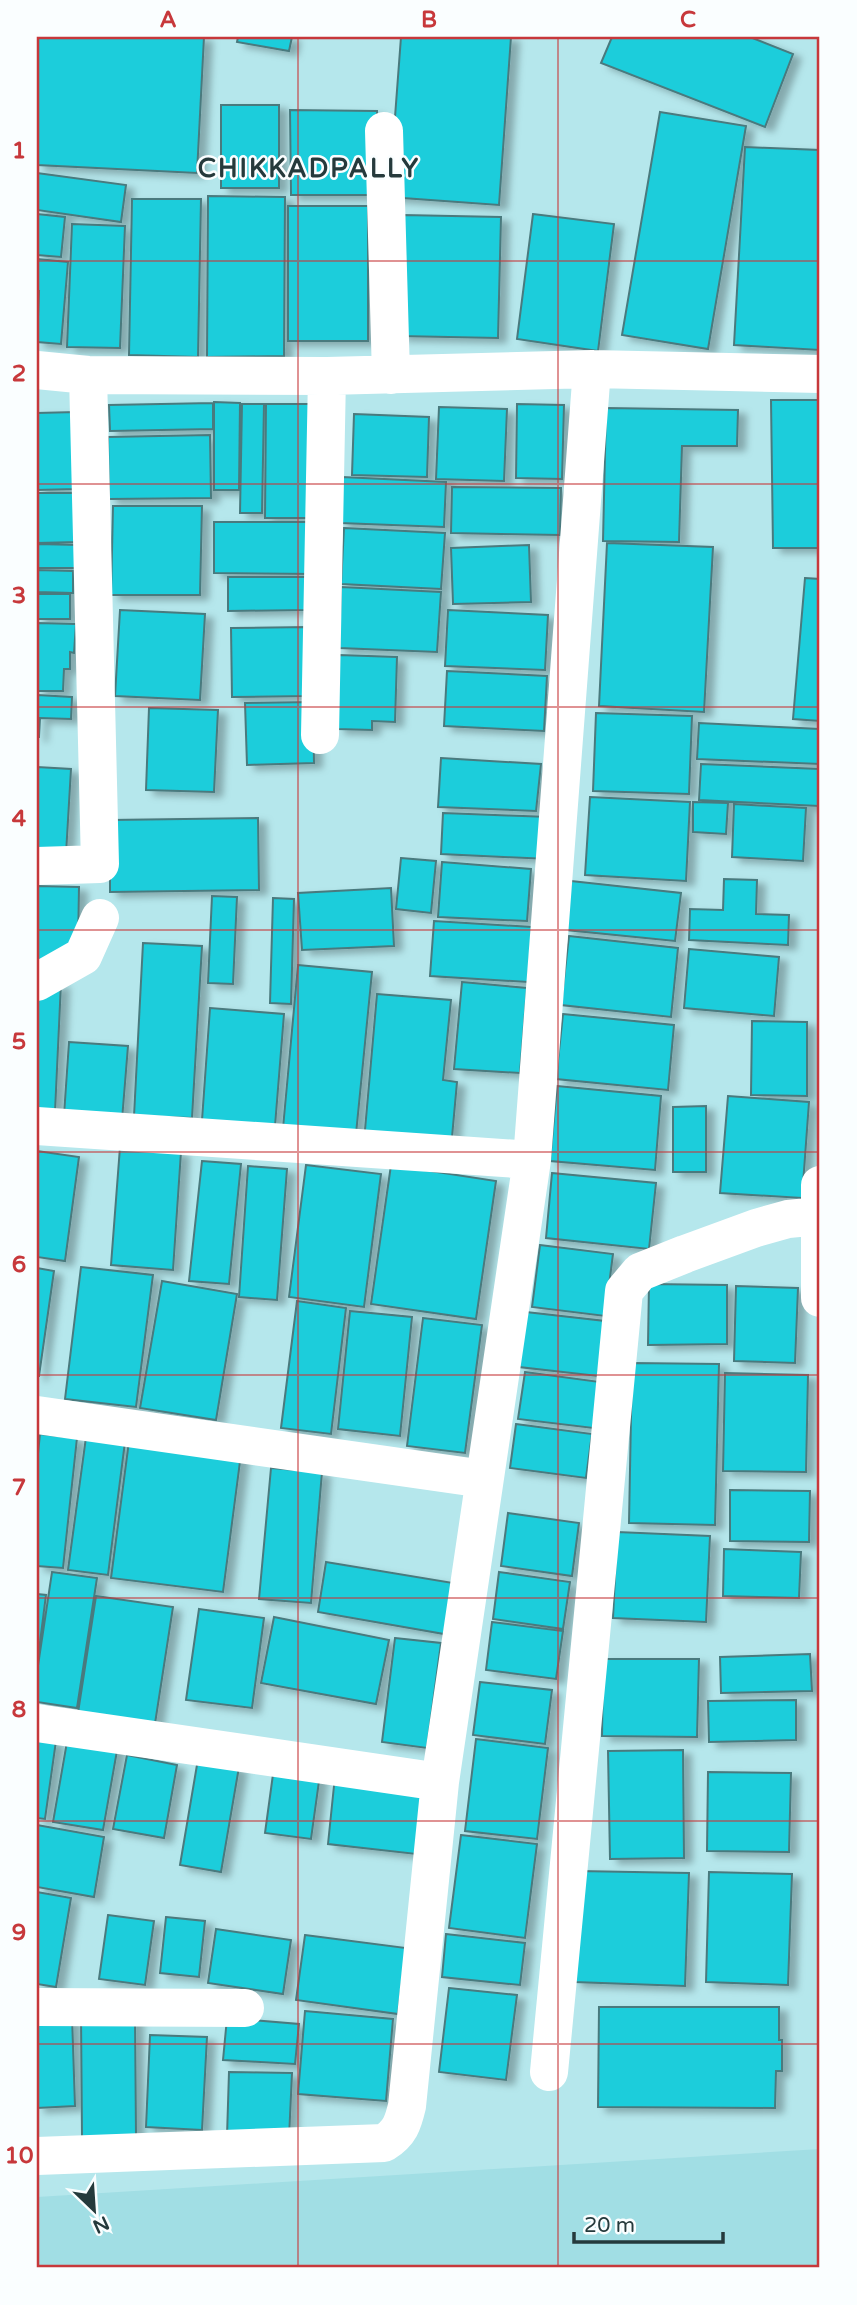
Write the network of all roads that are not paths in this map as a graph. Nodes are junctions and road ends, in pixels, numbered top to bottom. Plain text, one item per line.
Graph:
1 (384, 131) dead end
2 (592, 369) junction
3 (37, 370) edge
4 (820, 374) edge
5 (88, 375) junction
6 (391, 375) junction
7 (327, 376) junction
8 (320, 735) dead end
9 (37, 866) edge
10 (100, 918) dead end
11 (37, 982) edge
12 (37, 1126) edge
13 (532, 1160) junction
14 (820, 1200) edge
15 (820, 1298) edge
16 (37, 1415) edge
17 (484, 1479) junction
18 (37, 1723) edge
19 (440, 1782) junction
20 (37, 2007) edge
21 (245, 2008) dead end
22 (549, 2072) dead end
23 (37, 2156) edge

1 - 6 street
2 - 4 street
2 - 6 street
2 - 13 street
3 - 5 street
5 - 7 street
5 - 9 street
6 - 7 street
7 - 8 street
10 - 11 street
12 - 13 street
13 - 17 street
14 - 15 street
14 - 22 street
16 - 17 street
17 - 19 street
18 - 19 street
19 - 23 street
20 - 21 street

